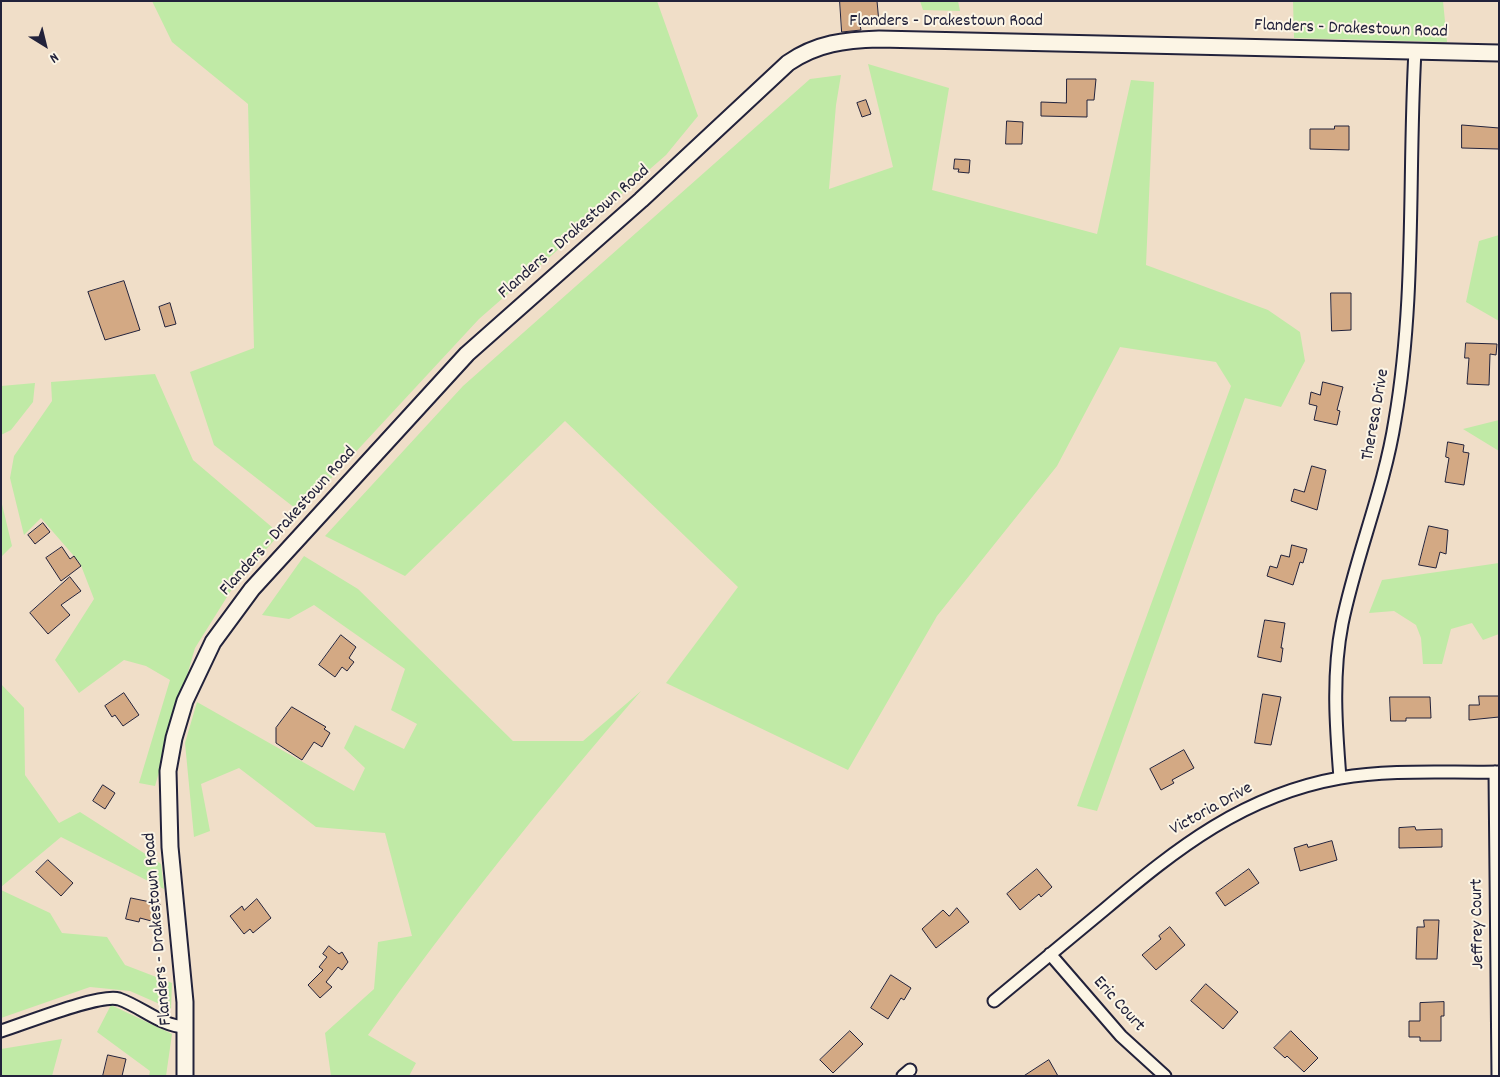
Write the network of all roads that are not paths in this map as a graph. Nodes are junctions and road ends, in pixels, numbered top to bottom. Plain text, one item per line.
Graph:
1 (1415, 51) junction
2 (1499, 52) edge
3 (1497, 772) edge
4 (1340, 778) junction
5 (1050, 954) junction
6 (994, 1001) dead end
7 (186, 1027) junction
8 (1, 1031) edge
9 (184, 1076) edge
10 (1165, 1076) edge
11 (1498, 1076) edge

1 - 2 street, Flanders - Drakestown Road
1 - 4 street, Theresa Drive
1 - 7 street, Flanders - Drakestown Road
3 - 4 street, Victoria Drive
3 - 11 street, Jeffrey Court
4 - 5 street, Victoria Drive
5 - 6 street, Victoria Drive
5 - 10 street, Eric Court
7 - 8 street
7 - 9 street, Flanders - Drakestown Road

